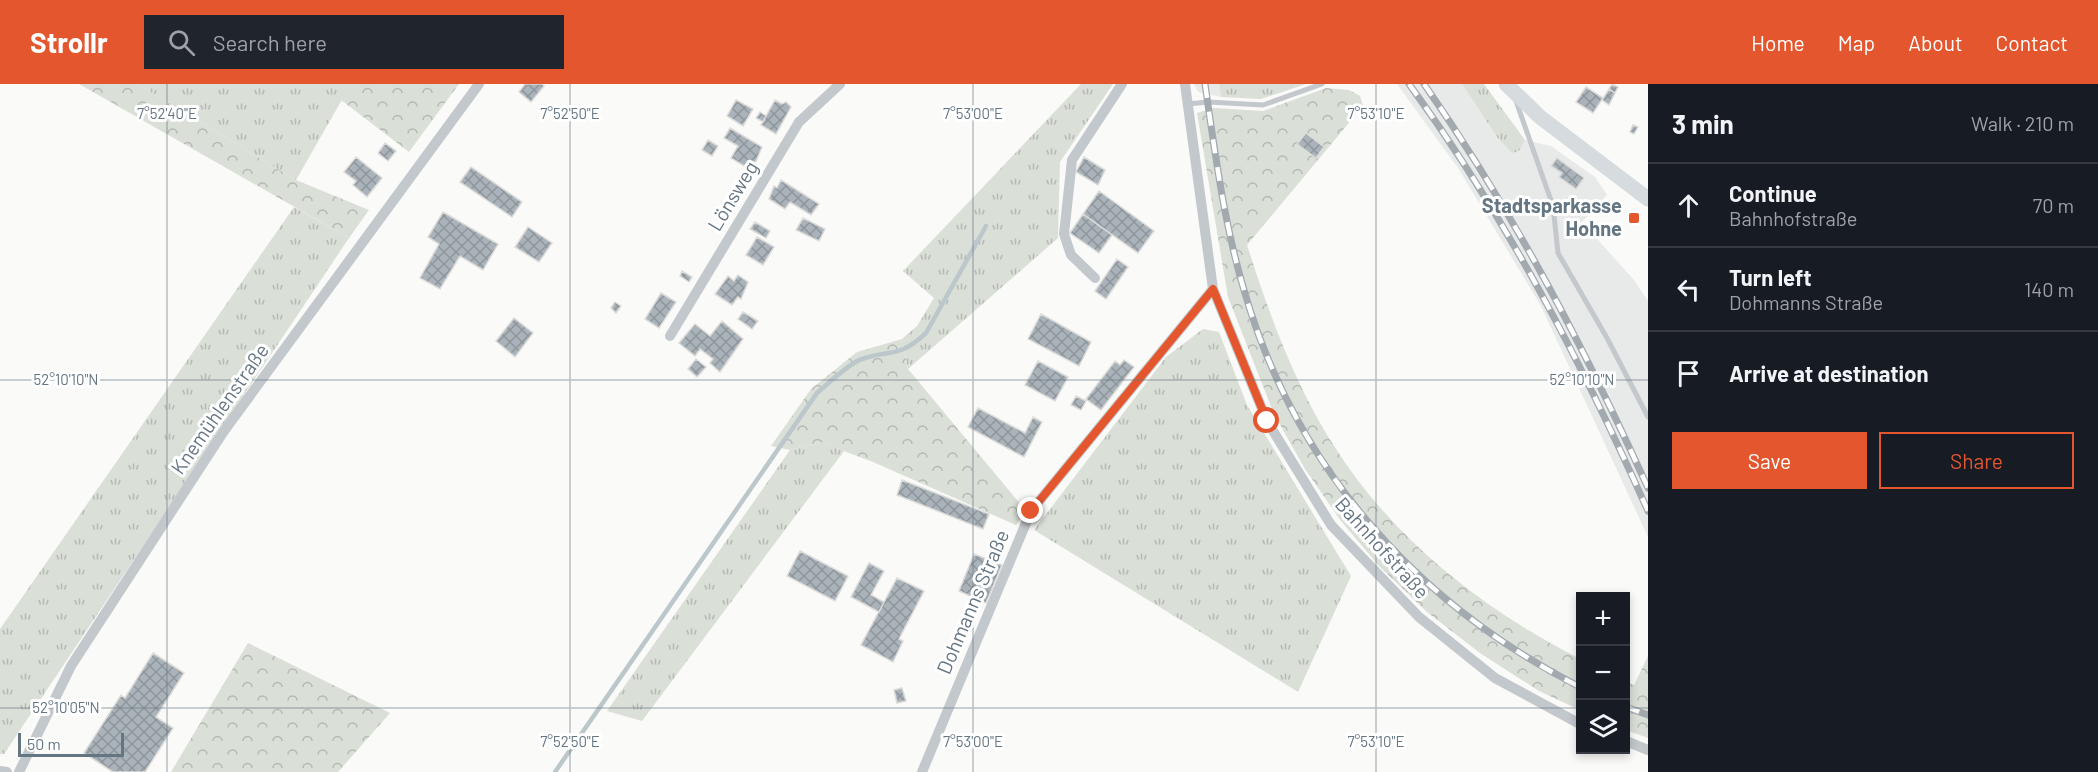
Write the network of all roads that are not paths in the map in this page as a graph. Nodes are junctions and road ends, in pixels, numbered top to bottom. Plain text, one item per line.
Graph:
1 (479, 84) edge
2 (840, 84) edge
3 (1122, 84) edge
4 (1185, 84) edge
5 (1322, 84) edge
6 (1509, 89) edge
7 (1188, 104) junction
8 (1648, 200) edge
9 (1095, 278) dead end
10 (1213, 289) junction
11 (670, 336) dead end
12 (1648, 417) edge
13 (1576, 721) edge
14 (1630, 743) edge
15 (1648, 750) edge
16 (0, 771) edge
17 (8, 772) edge
18 (19, 772) edge
19 (922, 772) edge

1 - 18 street, Knemühlenstraße
2 - 11 street, Lönsweg
3 - 9 street
4 - 7 street, Bahnhofstraße
5 - 7 lane
6 - 8 street
6 - 12 lane
7 - 10 street, Bahnhofstraße
10 - 13 street, Bahnhofstraße
10 - 19 street, Dohmanns Straße
14 - 15 street
16 - 17 street

